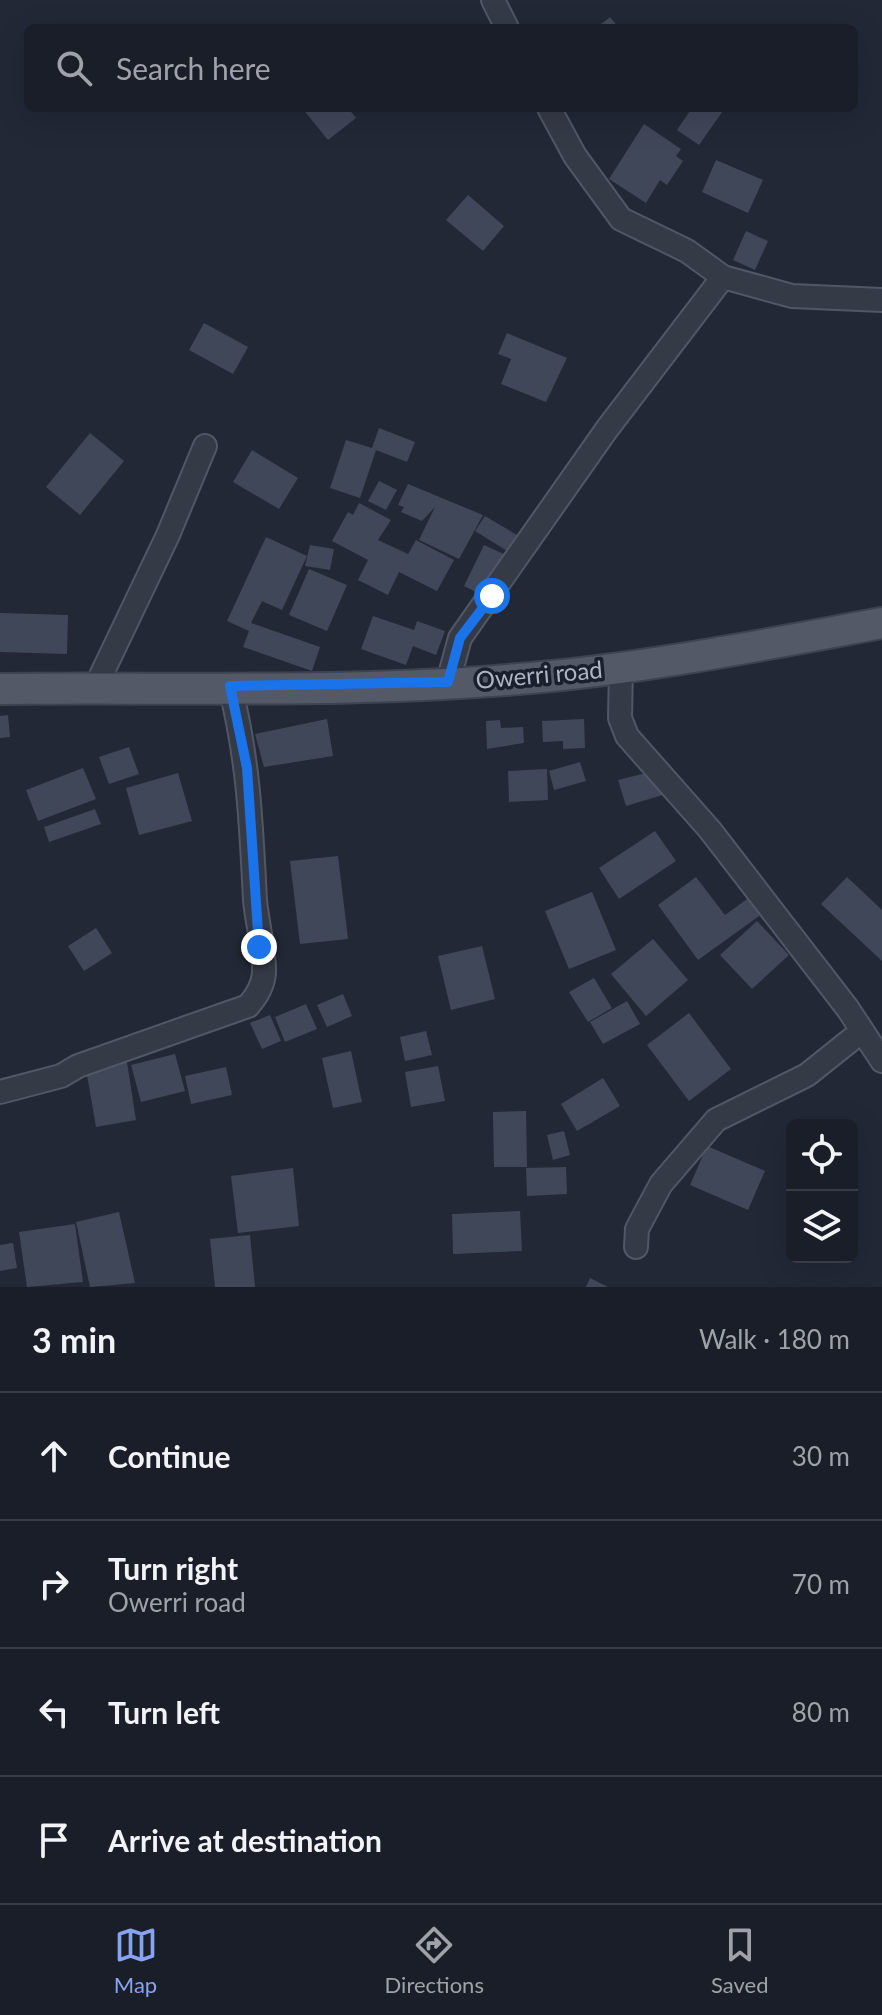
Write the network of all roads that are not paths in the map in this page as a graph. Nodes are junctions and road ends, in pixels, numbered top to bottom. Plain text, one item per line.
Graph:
1 (493, 0) edge
2 (505, 24) edge
3 (551, 112) edge
4 (723, 277) junction
5 (882, 300) edge
6 (205, 446) dead end
7 (882, 623) edge
8 (621, 667) junction
9 (448, 682) junction
10 (230, 686) junction
11 (95, 688) junction
12 (0, 689) edge
13 (862, 1031) junction
14 (882, 1061) edge
15 (0, 1092) edge
16 (636, 1247) dead end

1 - 2 street
3 - 4 street
4 - 5 street
4 - 9 street
6 - 11 street
7 - 8 main road, Owerri road
8 - 9 main road, Owerri road
8 - 13 street
9 - 10 main road, Owerri road
10 - 11 main road, Owerri road
10 - 15 street
11 - 12 main road, Owerri road
13 - 14 street
13 - 16 street

